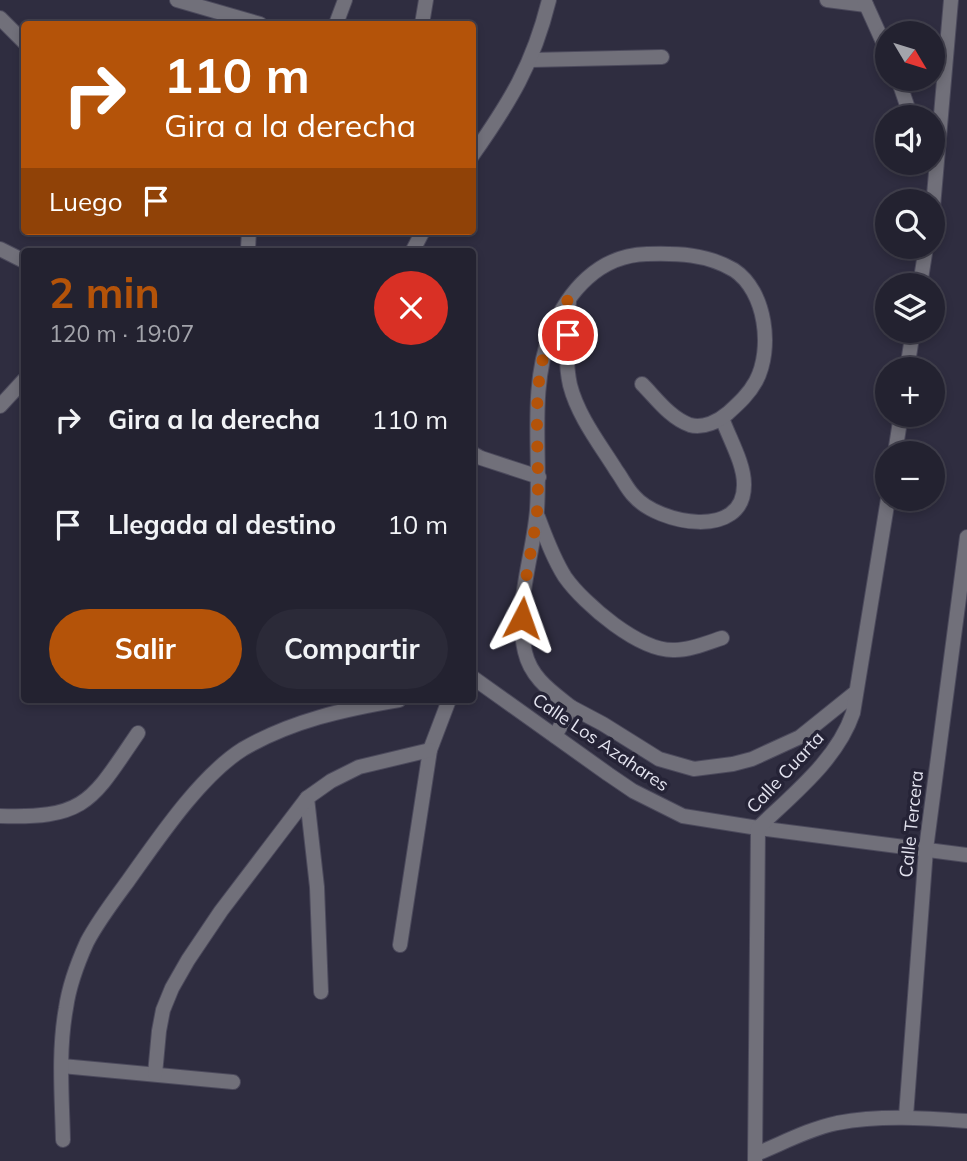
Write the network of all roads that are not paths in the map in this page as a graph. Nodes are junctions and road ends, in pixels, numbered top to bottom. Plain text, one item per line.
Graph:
1 (177, 0) edge
2 (345, 0) edge
3 (426, 0) edge
4 (549, 0) edge
5 (564, 0) edge
6 (827, 0) edge
7 (951, 0) edge
8 (865, 3) edge
9 (0, 18) edge
10 (250, 21) edge
11 (336, 21) edge
12 (422, 21) edge
13 (875, 25) edge
14 (21, 39) edge
15 (662, 57) dead end
16 (531, 60) junction
17 (476, 150) edge
18 (935, 189) edge
19 (0, 249) edge
20 (21, 260) edge
21 (569, 298) junction
22 (21, 383) edge
23 (642, 384) dead end
24 (0, 406) edge
25 (722, 418) junction
26 (476, 455) edge
27 (539, 478) junction
28 (886, 511) edge
29 (537, 513) junction
30 (967, 537) edge
31 (722, 638) dead end
32 (476, 680) edge
33 (856, 692) junction
34 (383, 703) edge
35 (448, 703) edge
36 (571, 707) junction
37 (138, 733) dead end
38 (555, 736) junction
39 (430, 750) junction
40 (307, 798) junction
41 (0, 816) edge
42 (758, 828) junction
43 (926, 849) junction
44 (967, 855) edge
45 (400, 945) dead end
46 (321, 992) dead end
47 (62, 1066) junction
48 (155, 1074) junction
49 (233, 1082) dead end
50 (906, 1116) junction
51 (967, 1121) edge
52 (63, 1140) dead end
53 (756, 1158) edge

1 - 10 street
2 - 11 street
3 - 12 street
4 - 5 street
4 - 16 street
6 - 8 street
7 - 18 street
8 - 13 street
9 - 14 street
15 - 16 street
16 - 17 street
19 - 20 street
21 - 25 street
21 - 25 street
21 - 27 street
22 - 24 street
23 - 25 street
26 - 27 street
27 - 29 street
28 - 33 street, Calle Cuarta
29 - 31 street
29 - 36 street
30 - 43 street, Calle Tercera
32 - 38 street, Calle Los Azahares
33 - 36 street
33 - 42 street, Calle Cuarta
34 - 47 street
35 - 39 street
36 - 38 street
37 - 41 street
38 - 42 street, Calle Los Azahares
39 - 40 street
39 - 45 street
40 - 46 street
40 - 48 street
42 - 43 street, Calle Los Azahares
42 - 53 street, Calle Cuarta
43 - 44 street, Calle Los Azahares
43 - 50 street, Calle Tercera
47 - 48 street
47 - 52 street
48 - 49 street
50 - 51 street
50 - 53 street

